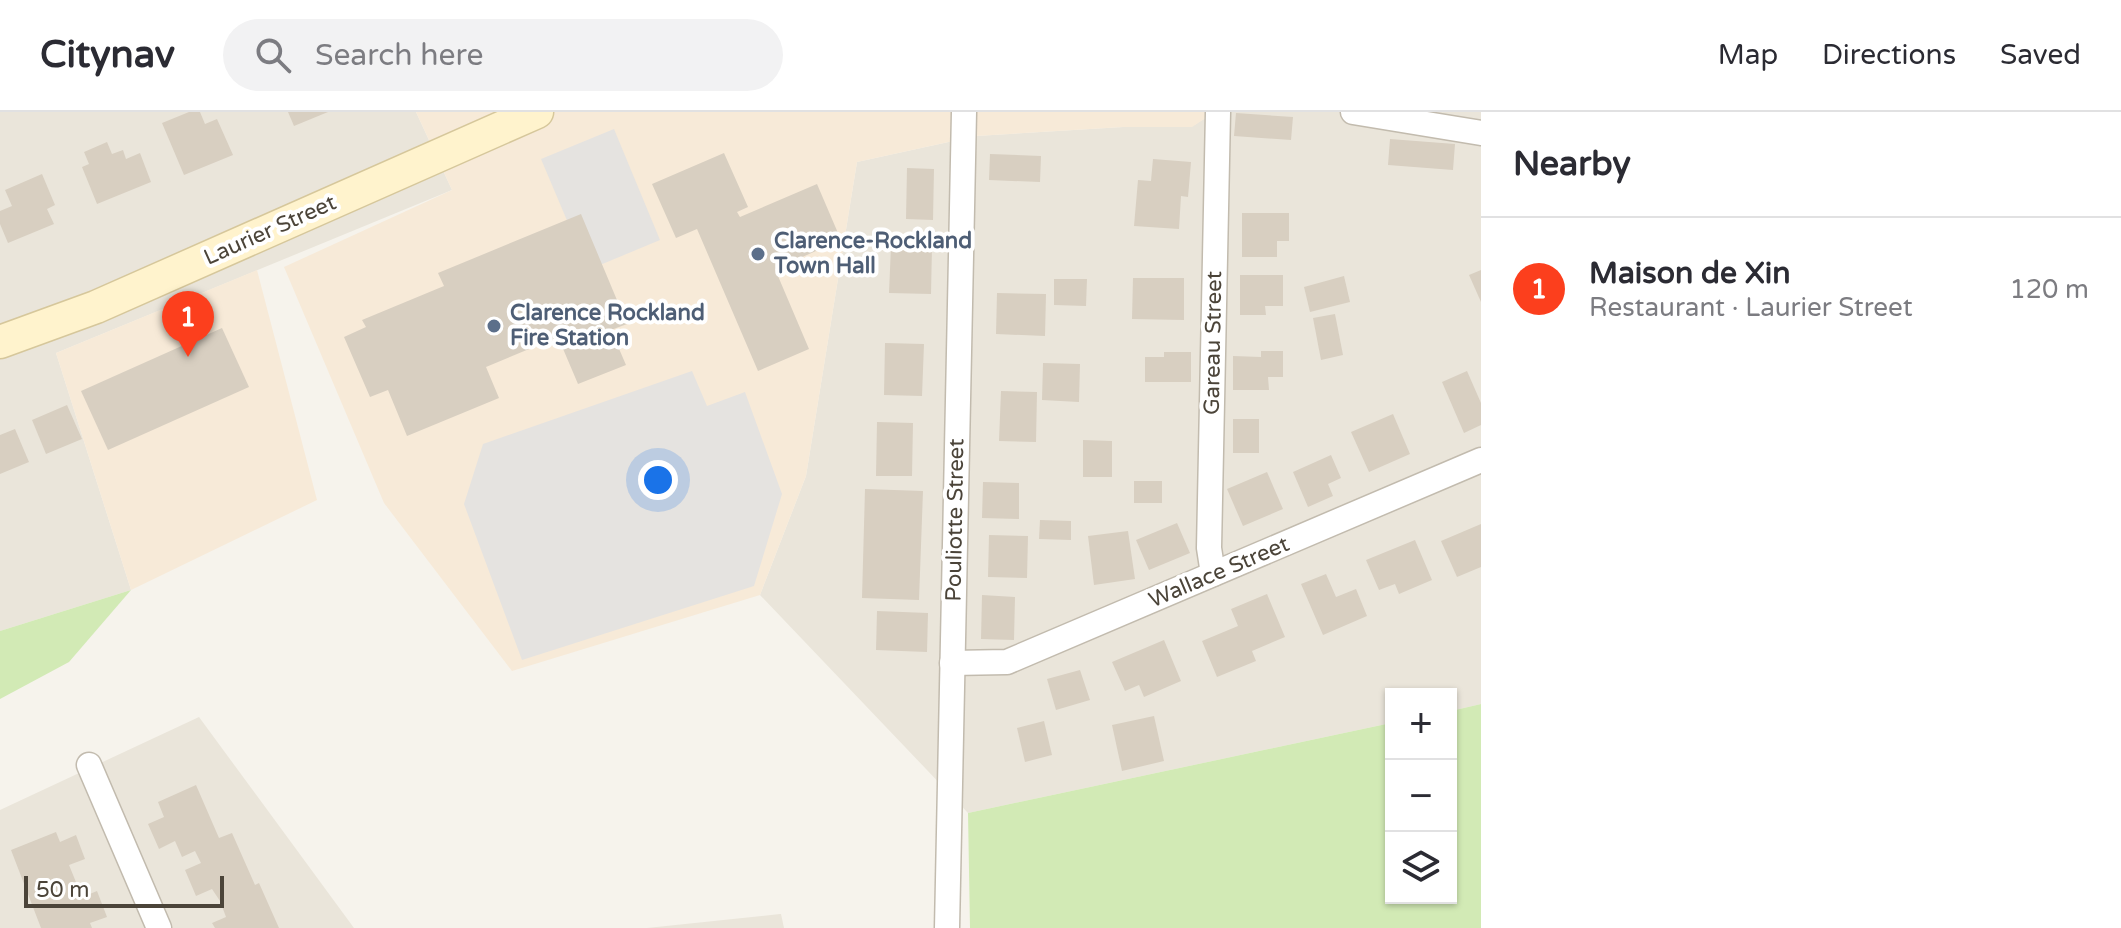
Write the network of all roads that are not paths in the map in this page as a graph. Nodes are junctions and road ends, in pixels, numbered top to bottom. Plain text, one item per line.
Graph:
1 (537, 112) edge
2 (964, 112) edge
3 (1218, 112) edge
4 (1353, 112) edge
5 (1481, 133) edge
6 (0, 342) edge
7 (1481, 460) edge
8 (1213, 574) junction
9 (952, 663) junction
10 (89, 765) dead end
11 (159, 928) edge
12 (947, 928) edge

1 - 6 main road, Laurier Street
2 - 9 street, Pouliotte Street
3 - 8 street, Gareau Street
4 - 5 street
7 - 8 street, Wallace Street
8 - 9 street, Wallace Street
9 - 12 street, Pouliotte Street
10 - 11 street

